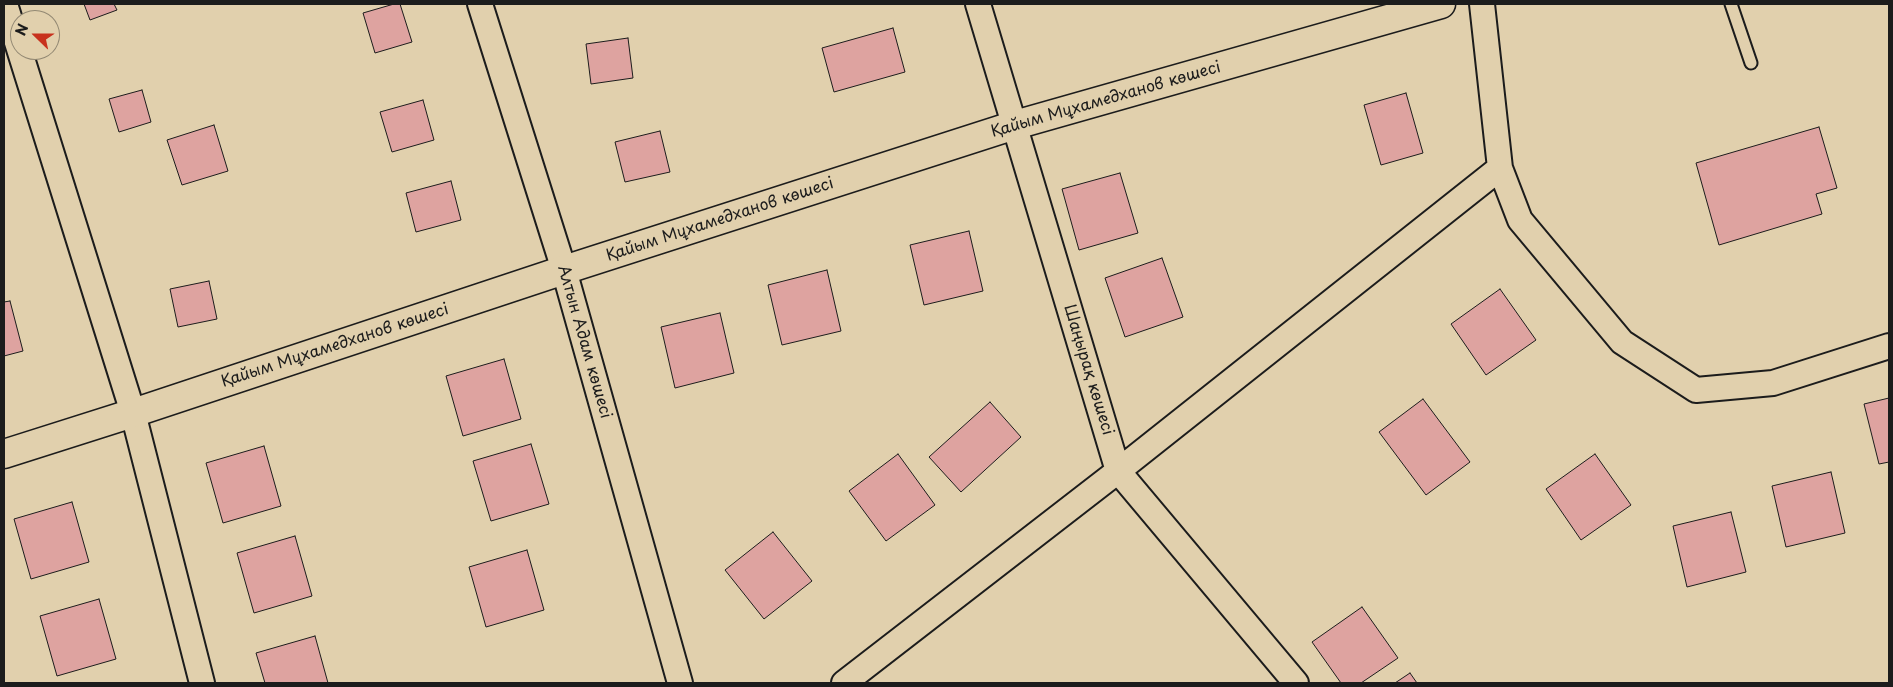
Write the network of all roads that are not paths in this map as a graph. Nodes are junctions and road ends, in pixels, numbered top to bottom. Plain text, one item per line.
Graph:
1 (5, 4) edge
2 (480, 4) edge
3 (978, 4) edge
4 (1441, 4) edge
5 (1482, 4) edge
6 (1731, 4) edge
7 (1751, 63) dead end
8 (1015, 126) junction
9 (1500, 168) junction
10 (564, 270) junction
11 (1889, 346) edge
12 (133, 413) junction
13 (4, 454) edge
14 (1118, 472) junction
15 (202, 683) edge
16 (680, 683) edge
17 (844, 683) edge
18 (1296, 683) edge

1 - 12 street
2 - 10 street, Алтын Адам көшесі
3 - 8 street, Шаңырақ көшесі
4 - 8 street, Қайым Мұхамедханов көшесі
5 - 9 street
6 - 7 lane
8 - 10 street, Қайым Мұхамедханов көшесі
8 - 14 street, Шаңырақ көшесі
9 - 11 street
9 - 14 street
10 - 12 street, Қайым Мұхамедханов көшесі
10 - 16 street, Алтын Адам көшесі
12 - 13 street, Қайым Мұхамедханов көшесі
12 - 15 street
14 - 17 street
14 - 18 street, Шаңырақ көшесі

